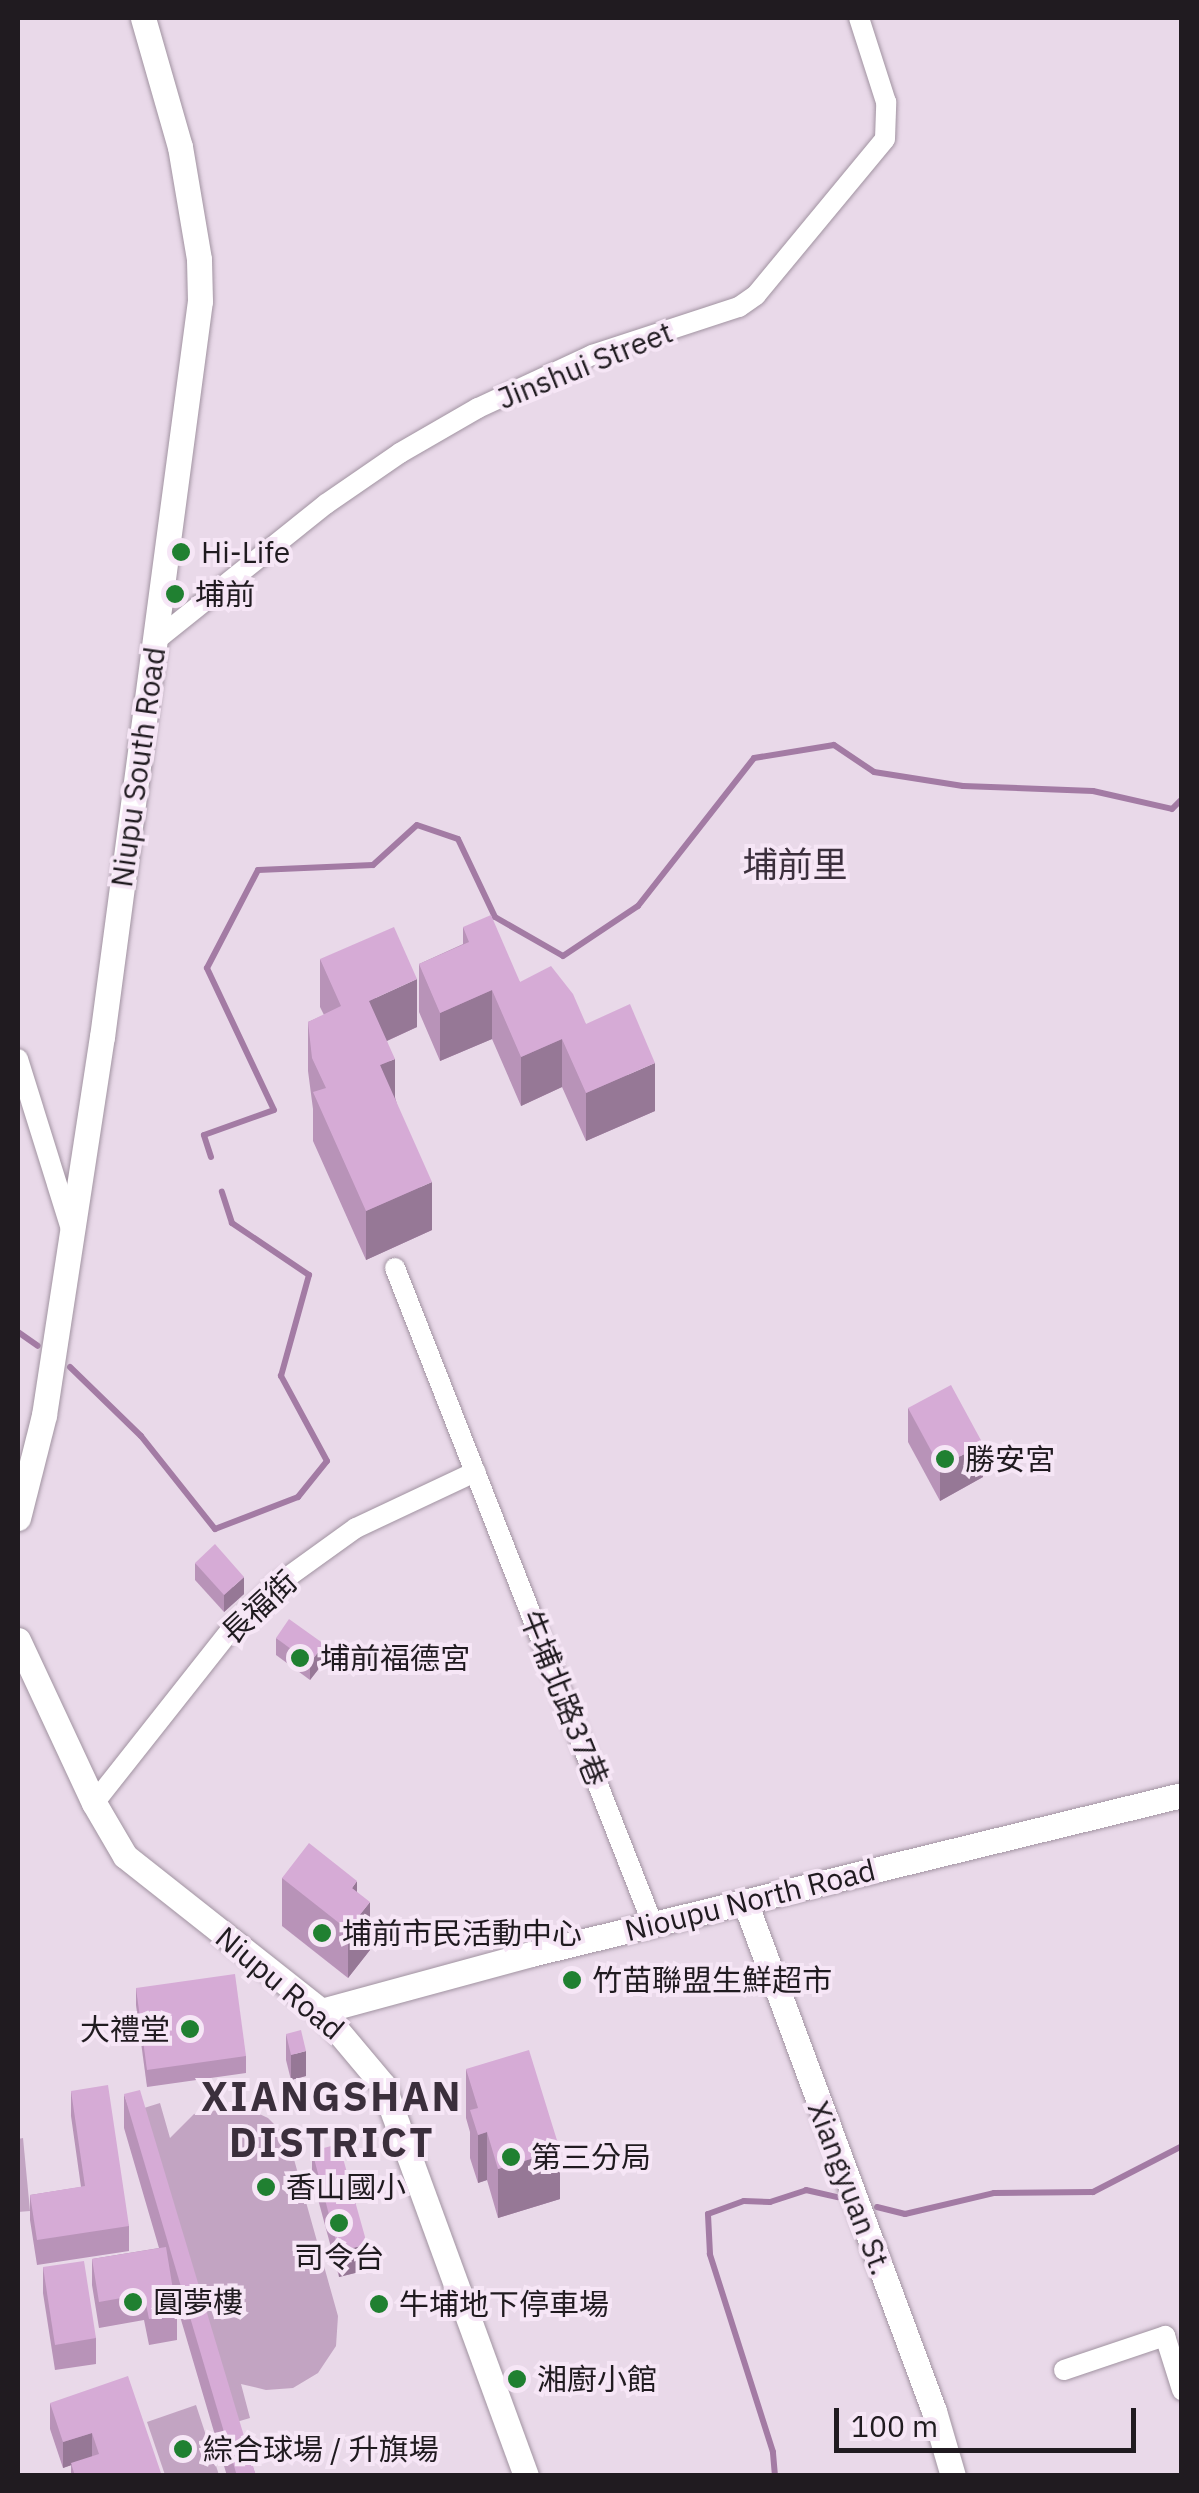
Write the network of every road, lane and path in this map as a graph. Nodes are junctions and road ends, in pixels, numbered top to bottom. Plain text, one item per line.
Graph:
1 (142, 18) edge
2 (859, 18) edge
3 (155, 641) junction
4 (18, 1059) edge
5 (70, 1226) junction
6 (395, 1268) dead end
7 (475, 1472) junction
8 (18, 1518) edge
9 (18, 1640) edge
10 (1182, 1795) edge
11 (94, 1803) junction
12 (745, 1902) junction
13 (653, 1925) junction
14 (321, 2011) junction
15 (1064, 2370) dead end
16 (1182, 2390) edge
17 (526, 2476) edge
18 (953, 2476) edge

1 - 3 street, Niupu South Road
2 - 3 street, Jinshui Street
3 - 5 street, Niupu South Road
4 - 5 street
5 - 8 street, Niupu South Road
6 - 7 street, 牛埔北路37巷
7 - 11 street, 長福街
7 - 13 street, 牛埔北路37巷
9 - 11 street, Niupu Road
10 - 12 street, Nioupu North Road
11 - 14 street, Niupu Road
12 - 13 street, Nioupu North Road
12 - 18 street, Xiangyuan St.
13 - 14 street, Nioupu North Road
14 - 17 street, Niupu Road
15 - 16 street

